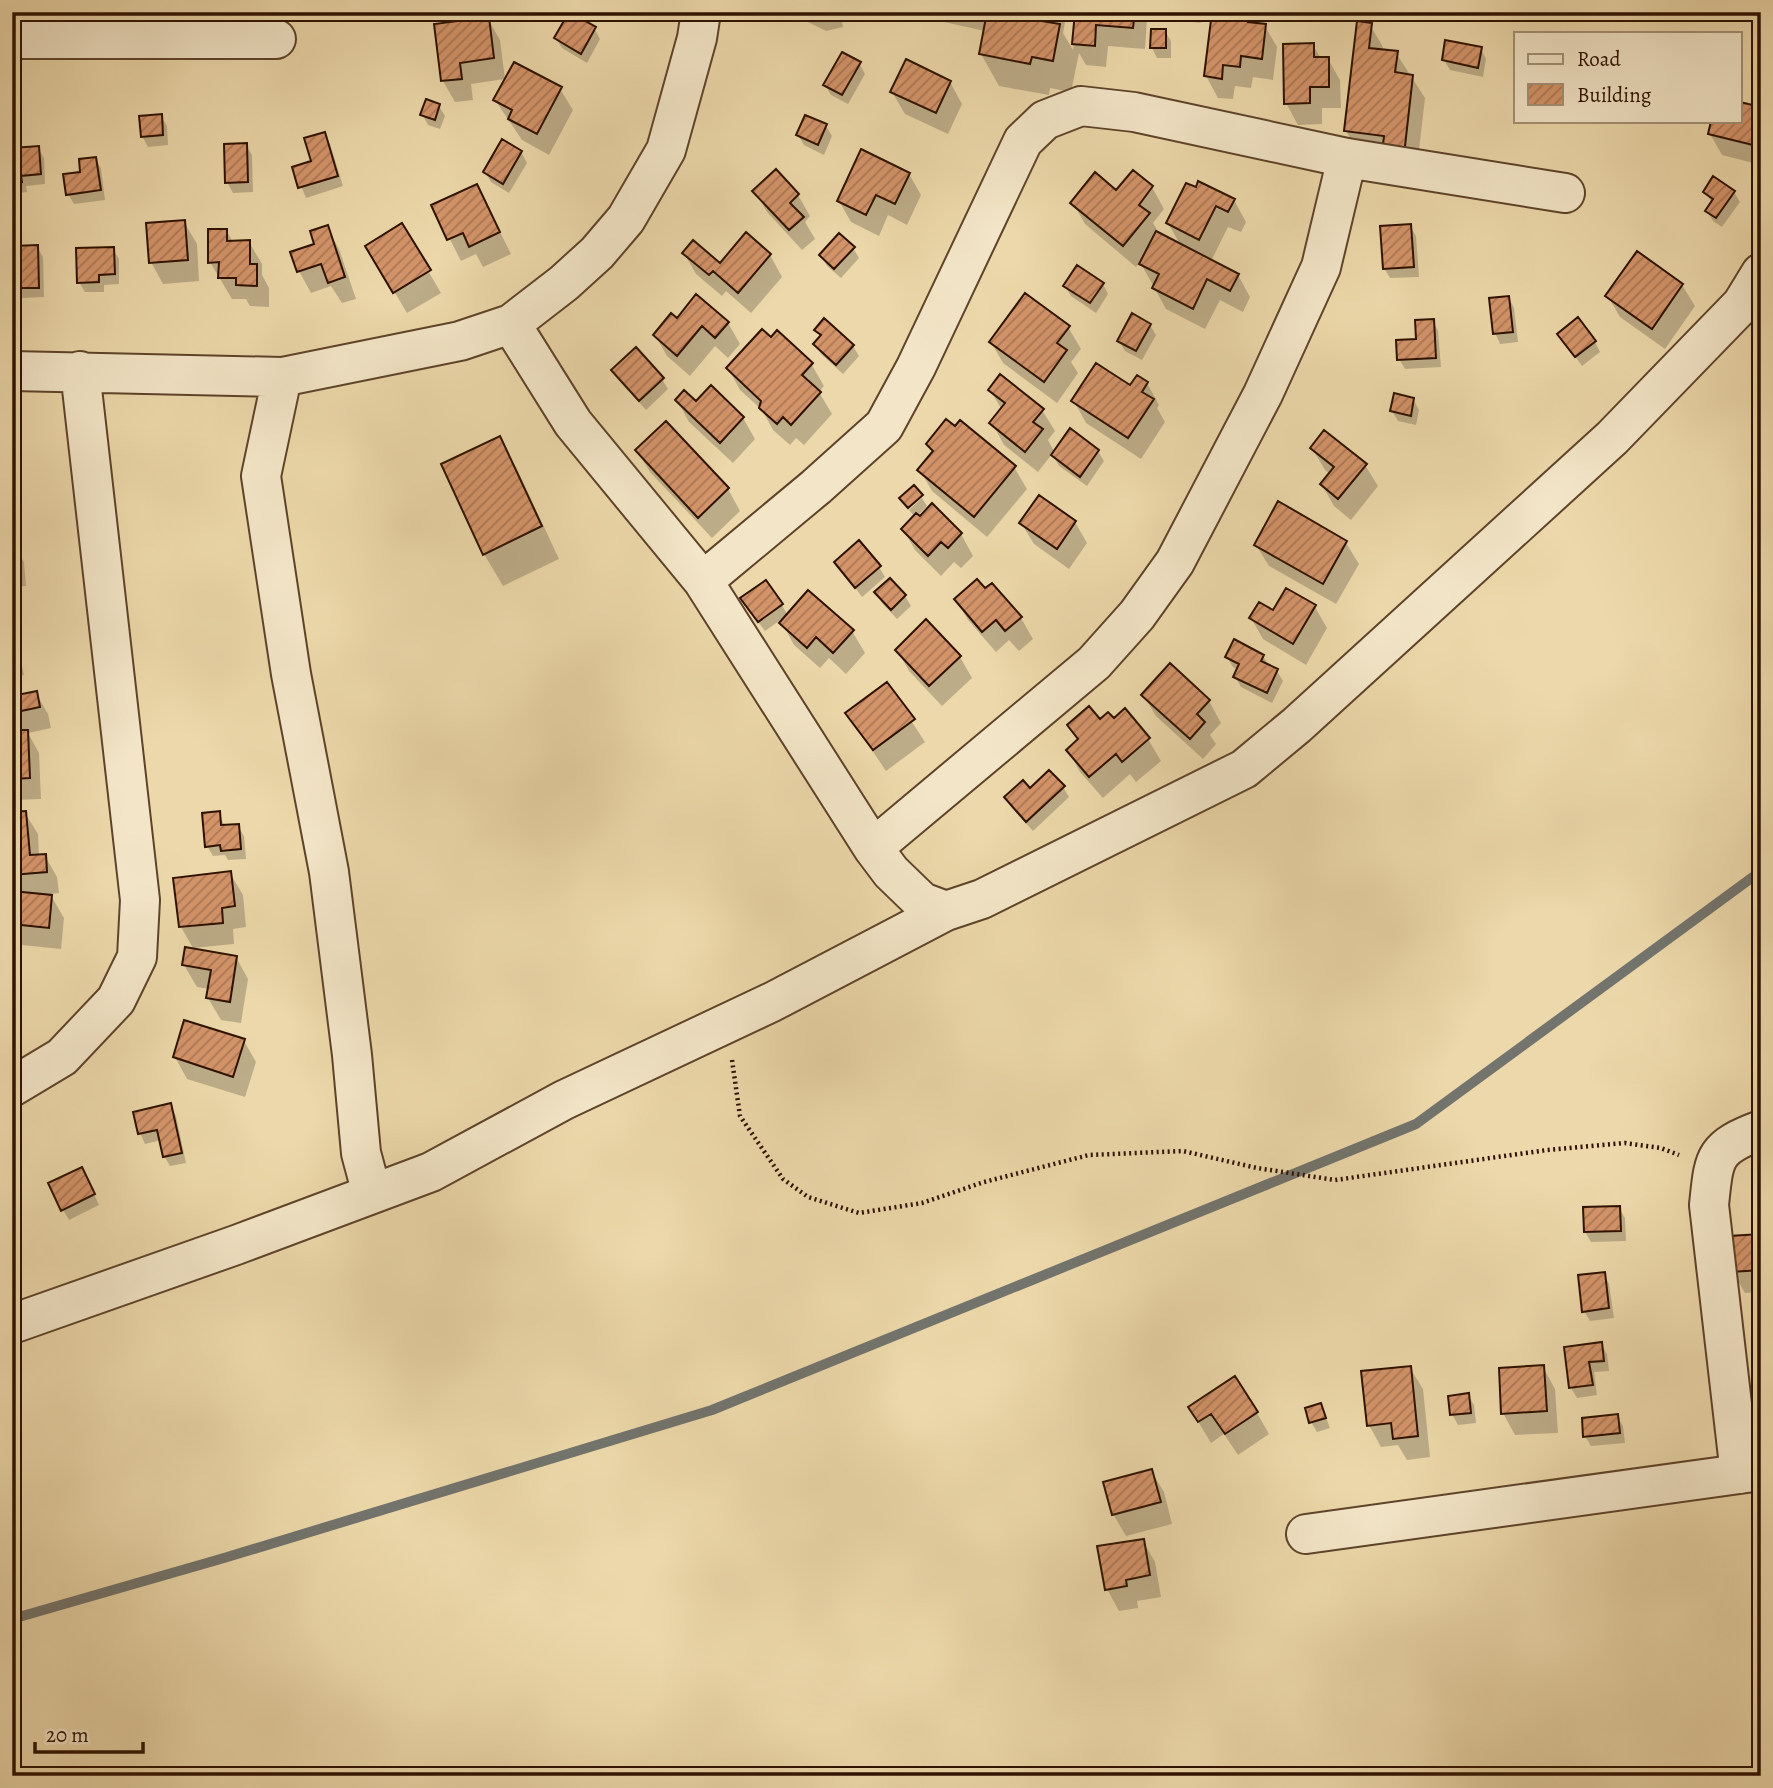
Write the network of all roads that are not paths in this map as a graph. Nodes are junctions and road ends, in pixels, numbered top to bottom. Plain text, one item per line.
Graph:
1 (701, 12) edge
2 (12, 39) edge
3 (276, 39) dead end
4 (1347, 158) junction
5 (1565, 192) dead end
6 (1761, 273) edge
7 (511, 324) junction
8 (12, 371) edge
9 (80, 371) junction
10 (282, 377) junction
11 (703, 580) junction
12 (873, 848) junction
13 (946, 911) junction
14 (12, 1087) edge
15 (1761, 1130) edge
16 (372, 1194) junction
17 (12, 1324) edge
18 (1750, 1472) edge
19 (1306, 1534) dead end

1 - 7 street
2 - 3 street
4 - 5 street
4 - 11 street
4 - 12 street
6 - 13 street
7 - 10 street
7 - 11 street
8 - 9 street
9 - 10 street
9 - 14 street
10 - 16 street
11 - 12 street
12 - 13 street
13 - 16 street
15 - 18 street
16 - 17 street
18 - 19 street

